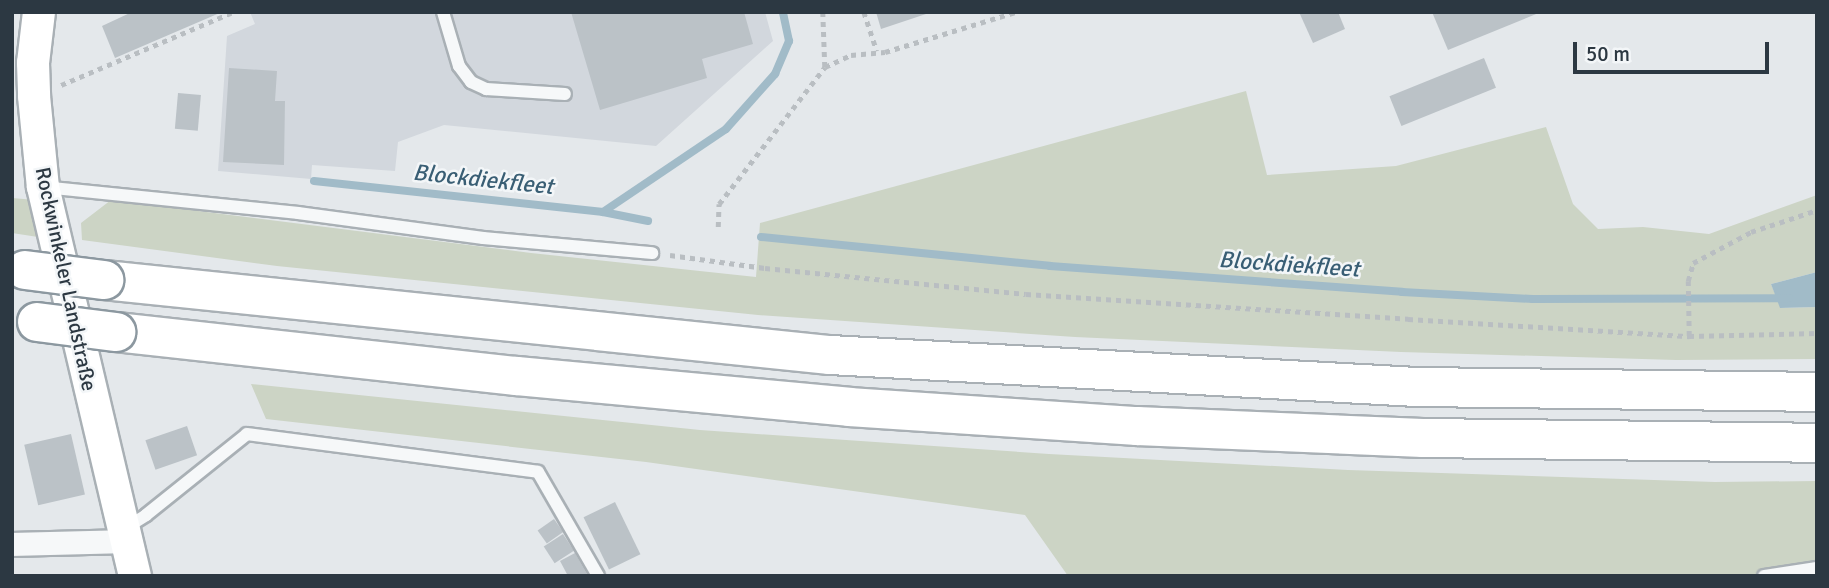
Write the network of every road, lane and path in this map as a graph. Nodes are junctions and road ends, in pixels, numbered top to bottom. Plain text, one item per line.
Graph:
1 (39, 12) edge
2 (443, 12) edge
3 (823, 12) edge
4 (864, 12) edge
5 (1016, 12) edge
6 (231, 13) edge
7 (877, 51) junction
8 (825, 67) junction
9 (565, 94) dead end
10 (34, 96) junction
11 (43, 187) junction
12 (1817, 210) edge
13 (718, 227) dead end
14 (652, 253) joint
15 (19, 269) edge
16 (24, 320) edge
17 (1817, 333) edge
18 (1689, 336) junction
19 (1817, 392) edge
20 (1817, 443) edge
21 (126, 535) junction
22 (12, 544) edge
23 (1817, 568) edge
24 (135, 576) edge
25 (598, 576) edge
26 (1764, 576) edge

1 - 10 main road, Rockwinkeler Landstraße
2 - 9 lane
3 - 8 path
4 - 7 path
5 - 7 path
6 - 10 path
7 - 8 path
8 - 13 path
10 - 11 main road, Rockwinkeler Landstraße
11 - 14 lane
11 - 21 main road, Rockwinkeler Landstraße
12 - 18 path
14 - 18 path
15 - 19 highway, bridge
16 - 20 highway, bridge
17 - 18 path
21 - 22 street
21 - 24 main road, Rockwinkeler Landstraße
21 - 25 lane
23 - 26 lane

